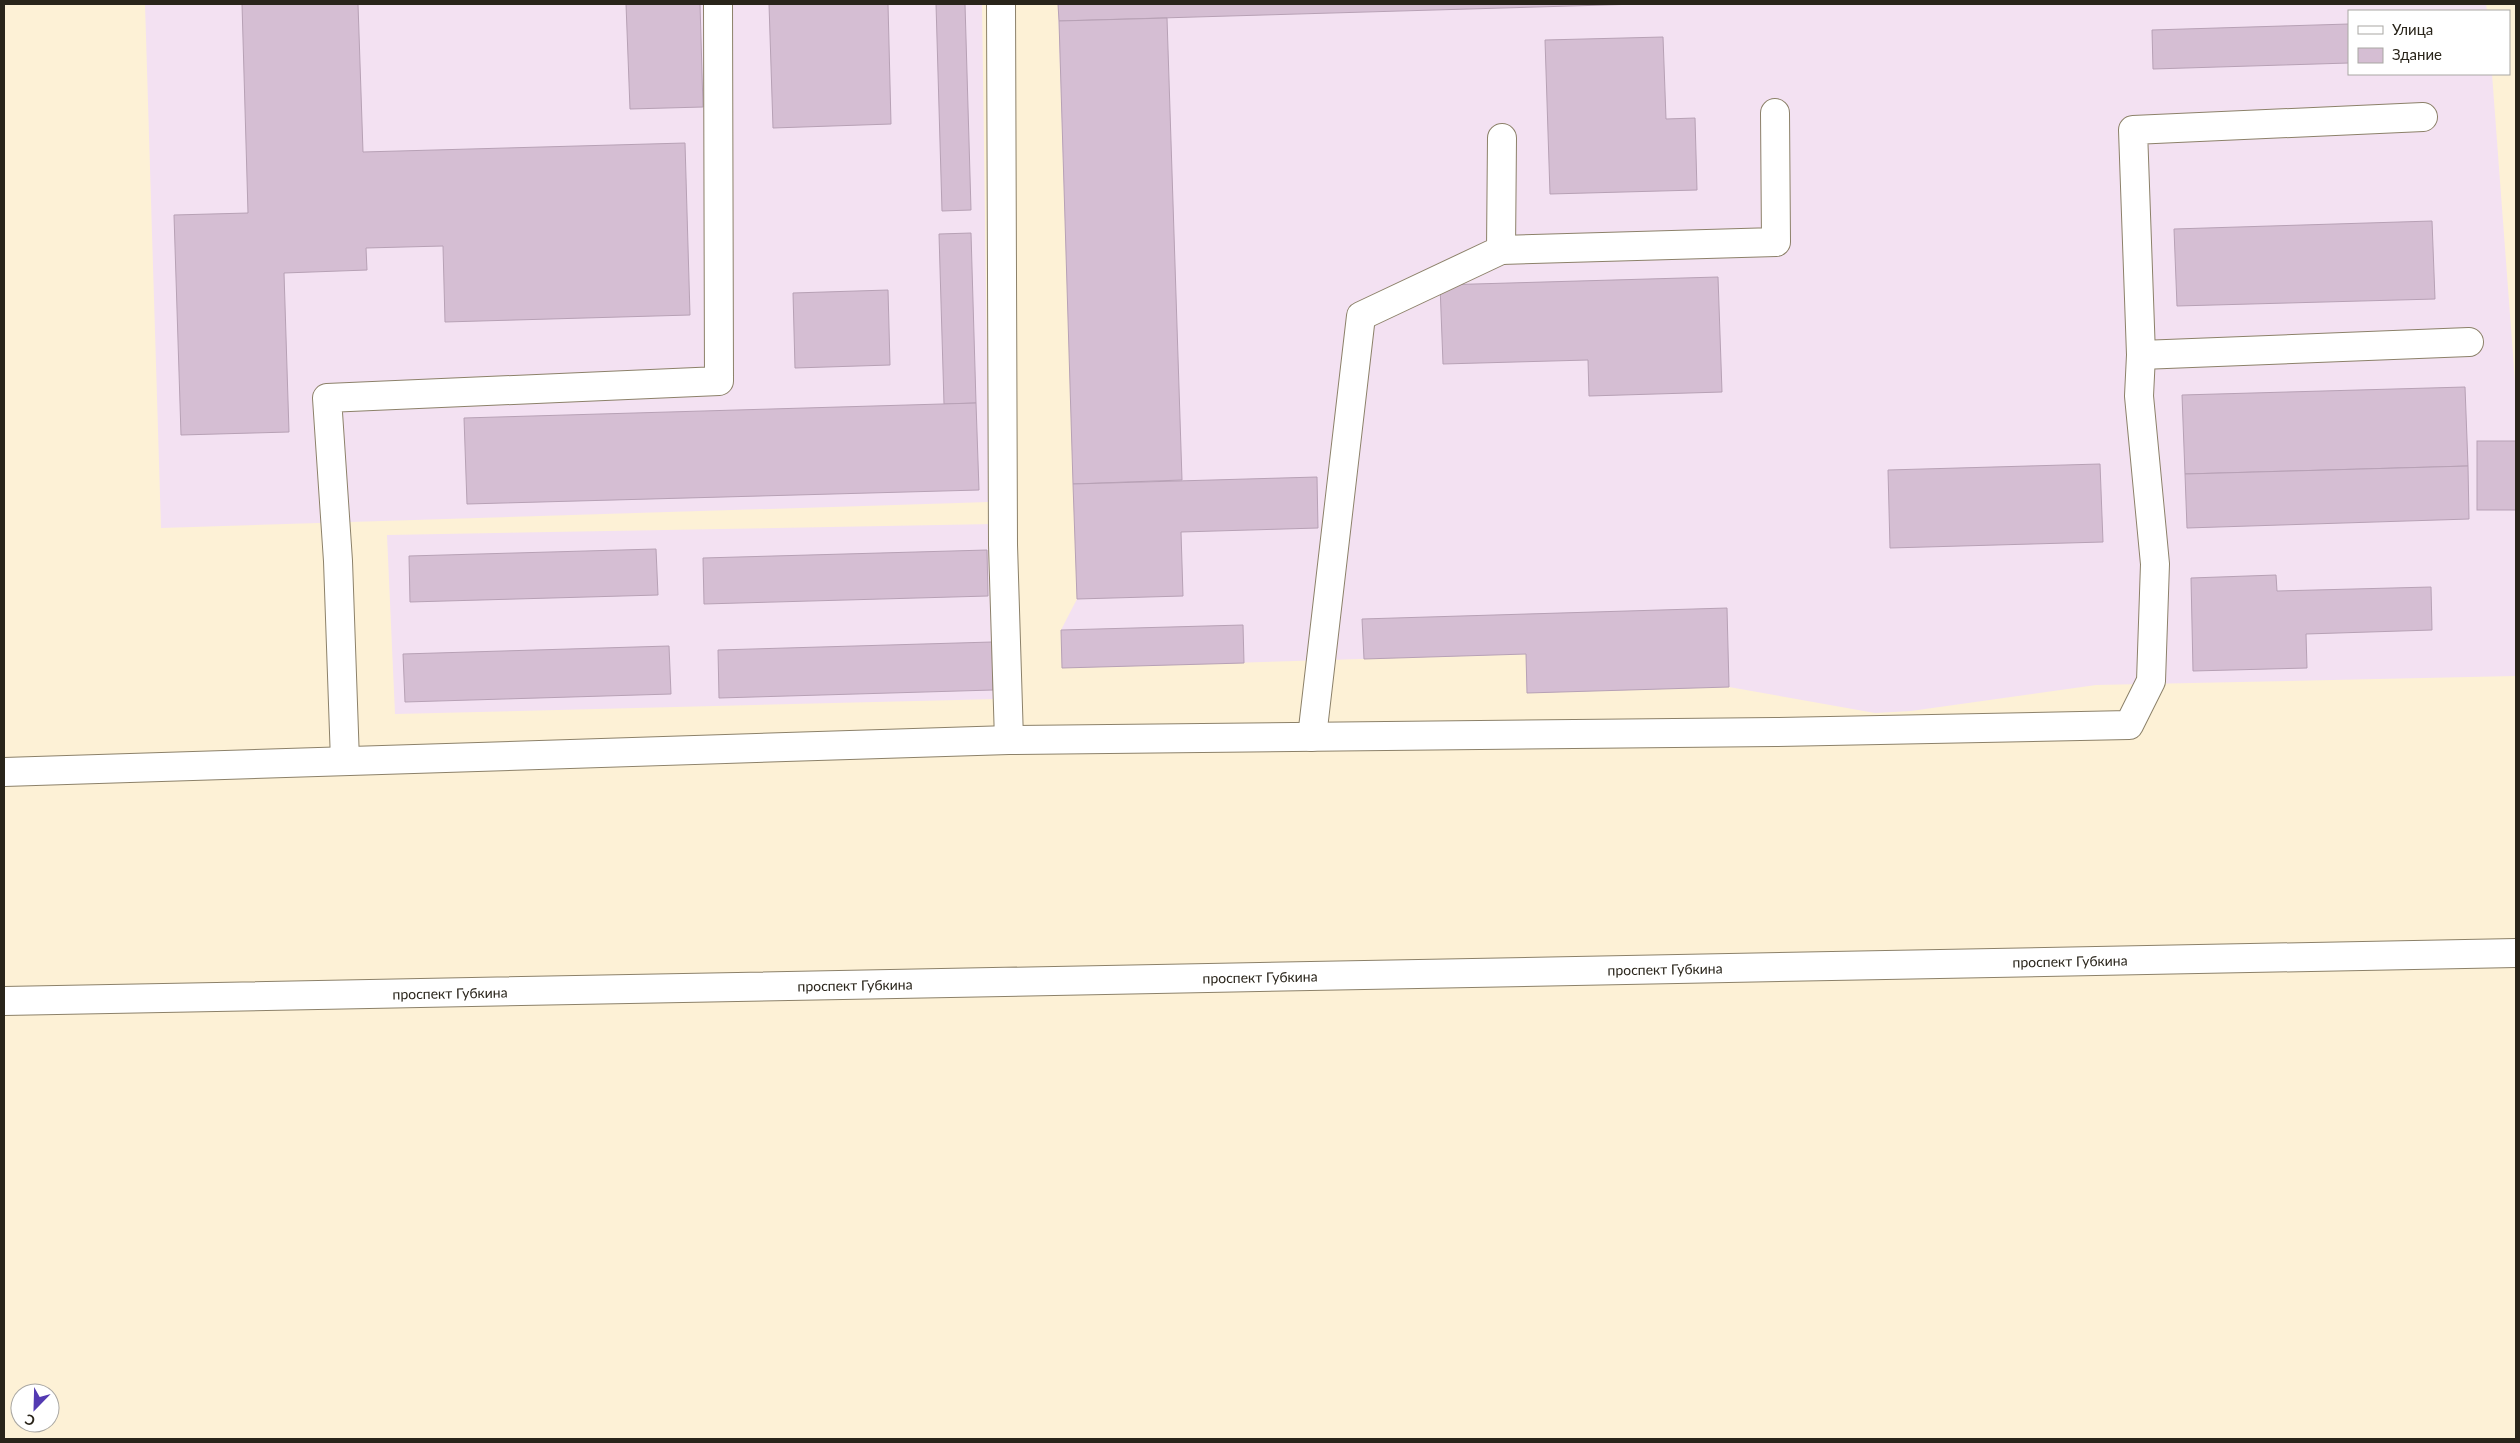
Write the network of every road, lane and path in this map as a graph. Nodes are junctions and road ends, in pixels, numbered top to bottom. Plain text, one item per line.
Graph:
1 (718, 4) edge
2 (1001, 4) edge
3 (1775, 113) dead end
4 (2423, 117) dead end
5 (1502, 138) dead end
6 (1501, 250) junction
7 (2469, 342) dead end
8 (2141, 355) junction
9 (1312, 737) junction
10 (1009, 740) junction
11 (345, 761) junction
12 (4, 772) edge
13 (2516, 953) edge
14 (4, 1001) edge

1 - 11 street
2 - 10 street
3 - 6 street
4 - 8 street
5 - 6 street
6 - 9 street
7 - 8 street
8 - 9 street
9 - 10 street
10 - 11 street
11 - 12 street
13 - 14 street, проспект Губкина

